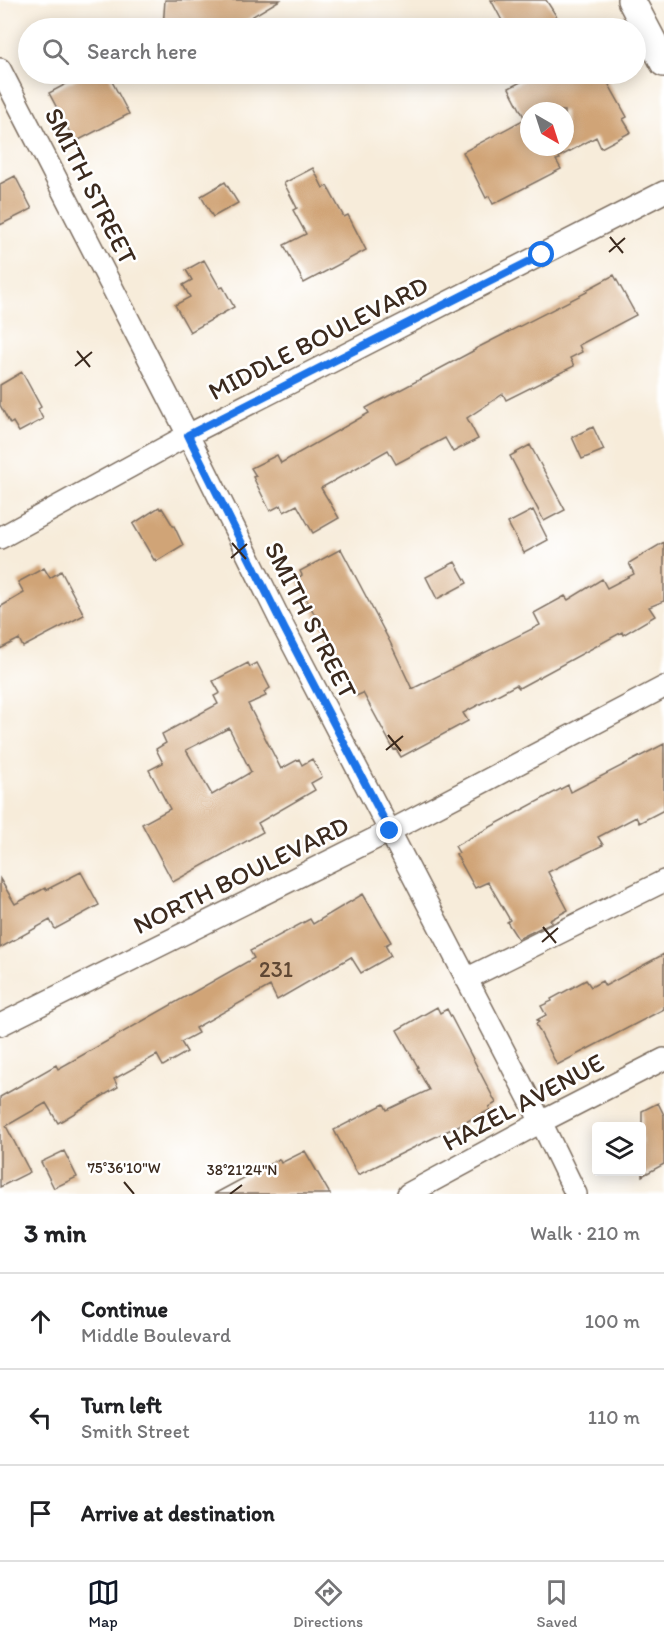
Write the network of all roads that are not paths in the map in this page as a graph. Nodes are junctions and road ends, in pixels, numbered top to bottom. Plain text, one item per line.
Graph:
1 (631, 0) edge
2 (640, 18) edge
3 (646, 29) edge
4 (664, 63) edge
5 (0, 69) edge
6 (664, 192) edge
7 (188, 435) junction
8 (0, 538) edge
9 (664, 687) edge
10 (390, 831) junction
11 (664, 881) edge
12 (466, 979) junction
13 (0, 1025) edge
14 (664, 1059) edge
15 (541, 1122) junction
16 (408, 1194) edge
17 (576, 1194) edge

1 - 2 street
3 - 4 street
5 - 7 street, SMITH STREET
6 - 7 street, MIDDLE BOULEVARD
7 - 8 street, MIDDLE BOULEVARD
7 - 10 street, SMITH STREET
9 - 10 street, NORTH BOULEVARD
10 - 12 street, SMITH STREET
10 - 13 street, NORTH BOULEVARD
11 - 12 street
12 - 15 street, SMITH STREET
14 - 15 street, HAZEL AVENUE
15 - 16 street, HAZEL AVENUE
15 - 17 street, SMITH STREET

